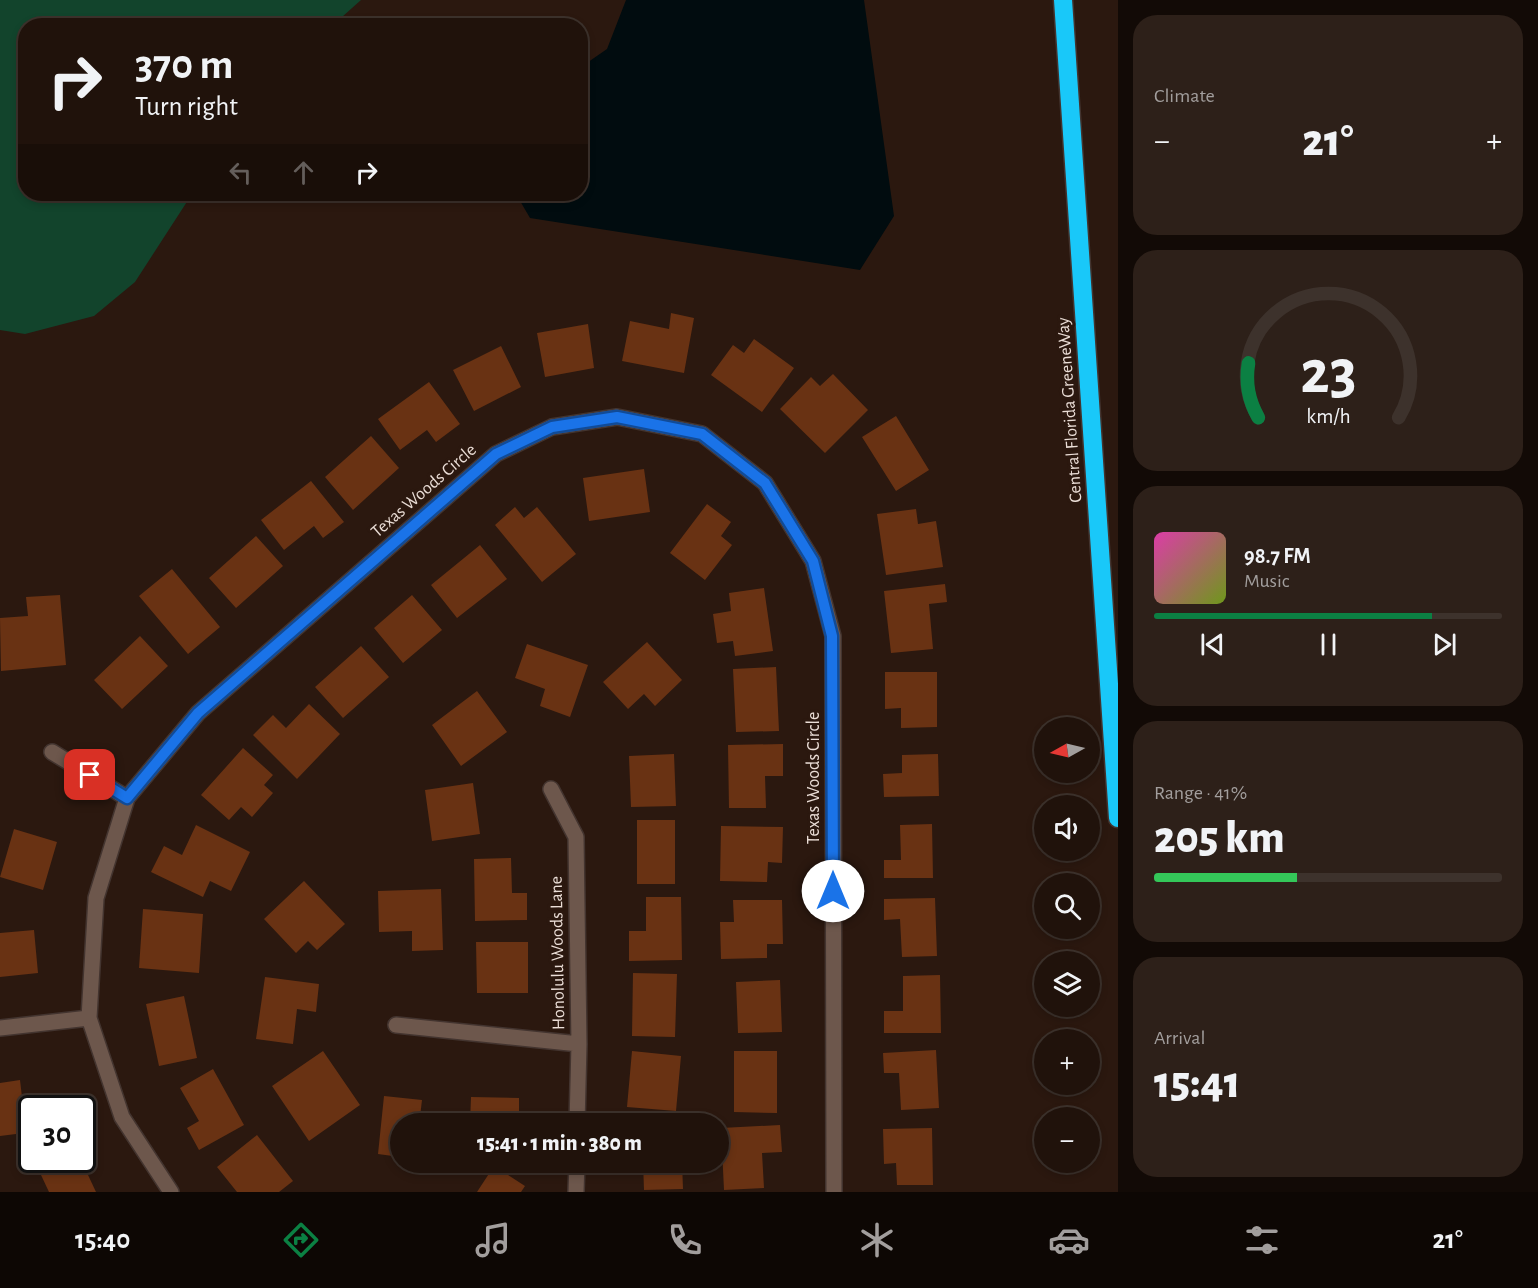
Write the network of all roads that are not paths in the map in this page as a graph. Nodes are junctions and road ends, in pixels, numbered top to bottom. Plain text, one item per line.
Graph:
1 (1063, 0) edge
2 (52, 753) dead end
3 (551, 789) dead end
4 (127, 798) junction
5 (1118, 818) edge
6 (89, 1018) junction
7 (396, 1025) dead end
8 (0, 1028) edge
9 (579, 1044) junction
10 (578, 1113) edge
11 (577, 1173) edge
12 (171, 1192) edge
13 (576, 1192) edge
14 (834, 1192) edge

1 - 5 highway, Central Florida GreeneWay
2 - 4 street
3 - 9 street, Honolulu Woods Lane
4 - 6 street, Texas Woods Circle
4 - 14 street, Texas Woods Circle
6 - 8 street
6 - 12 street, Texas Woods Circle
7 - 9 street
9 - 10 street, Honolulu Woods Lane
11 - 13 street

